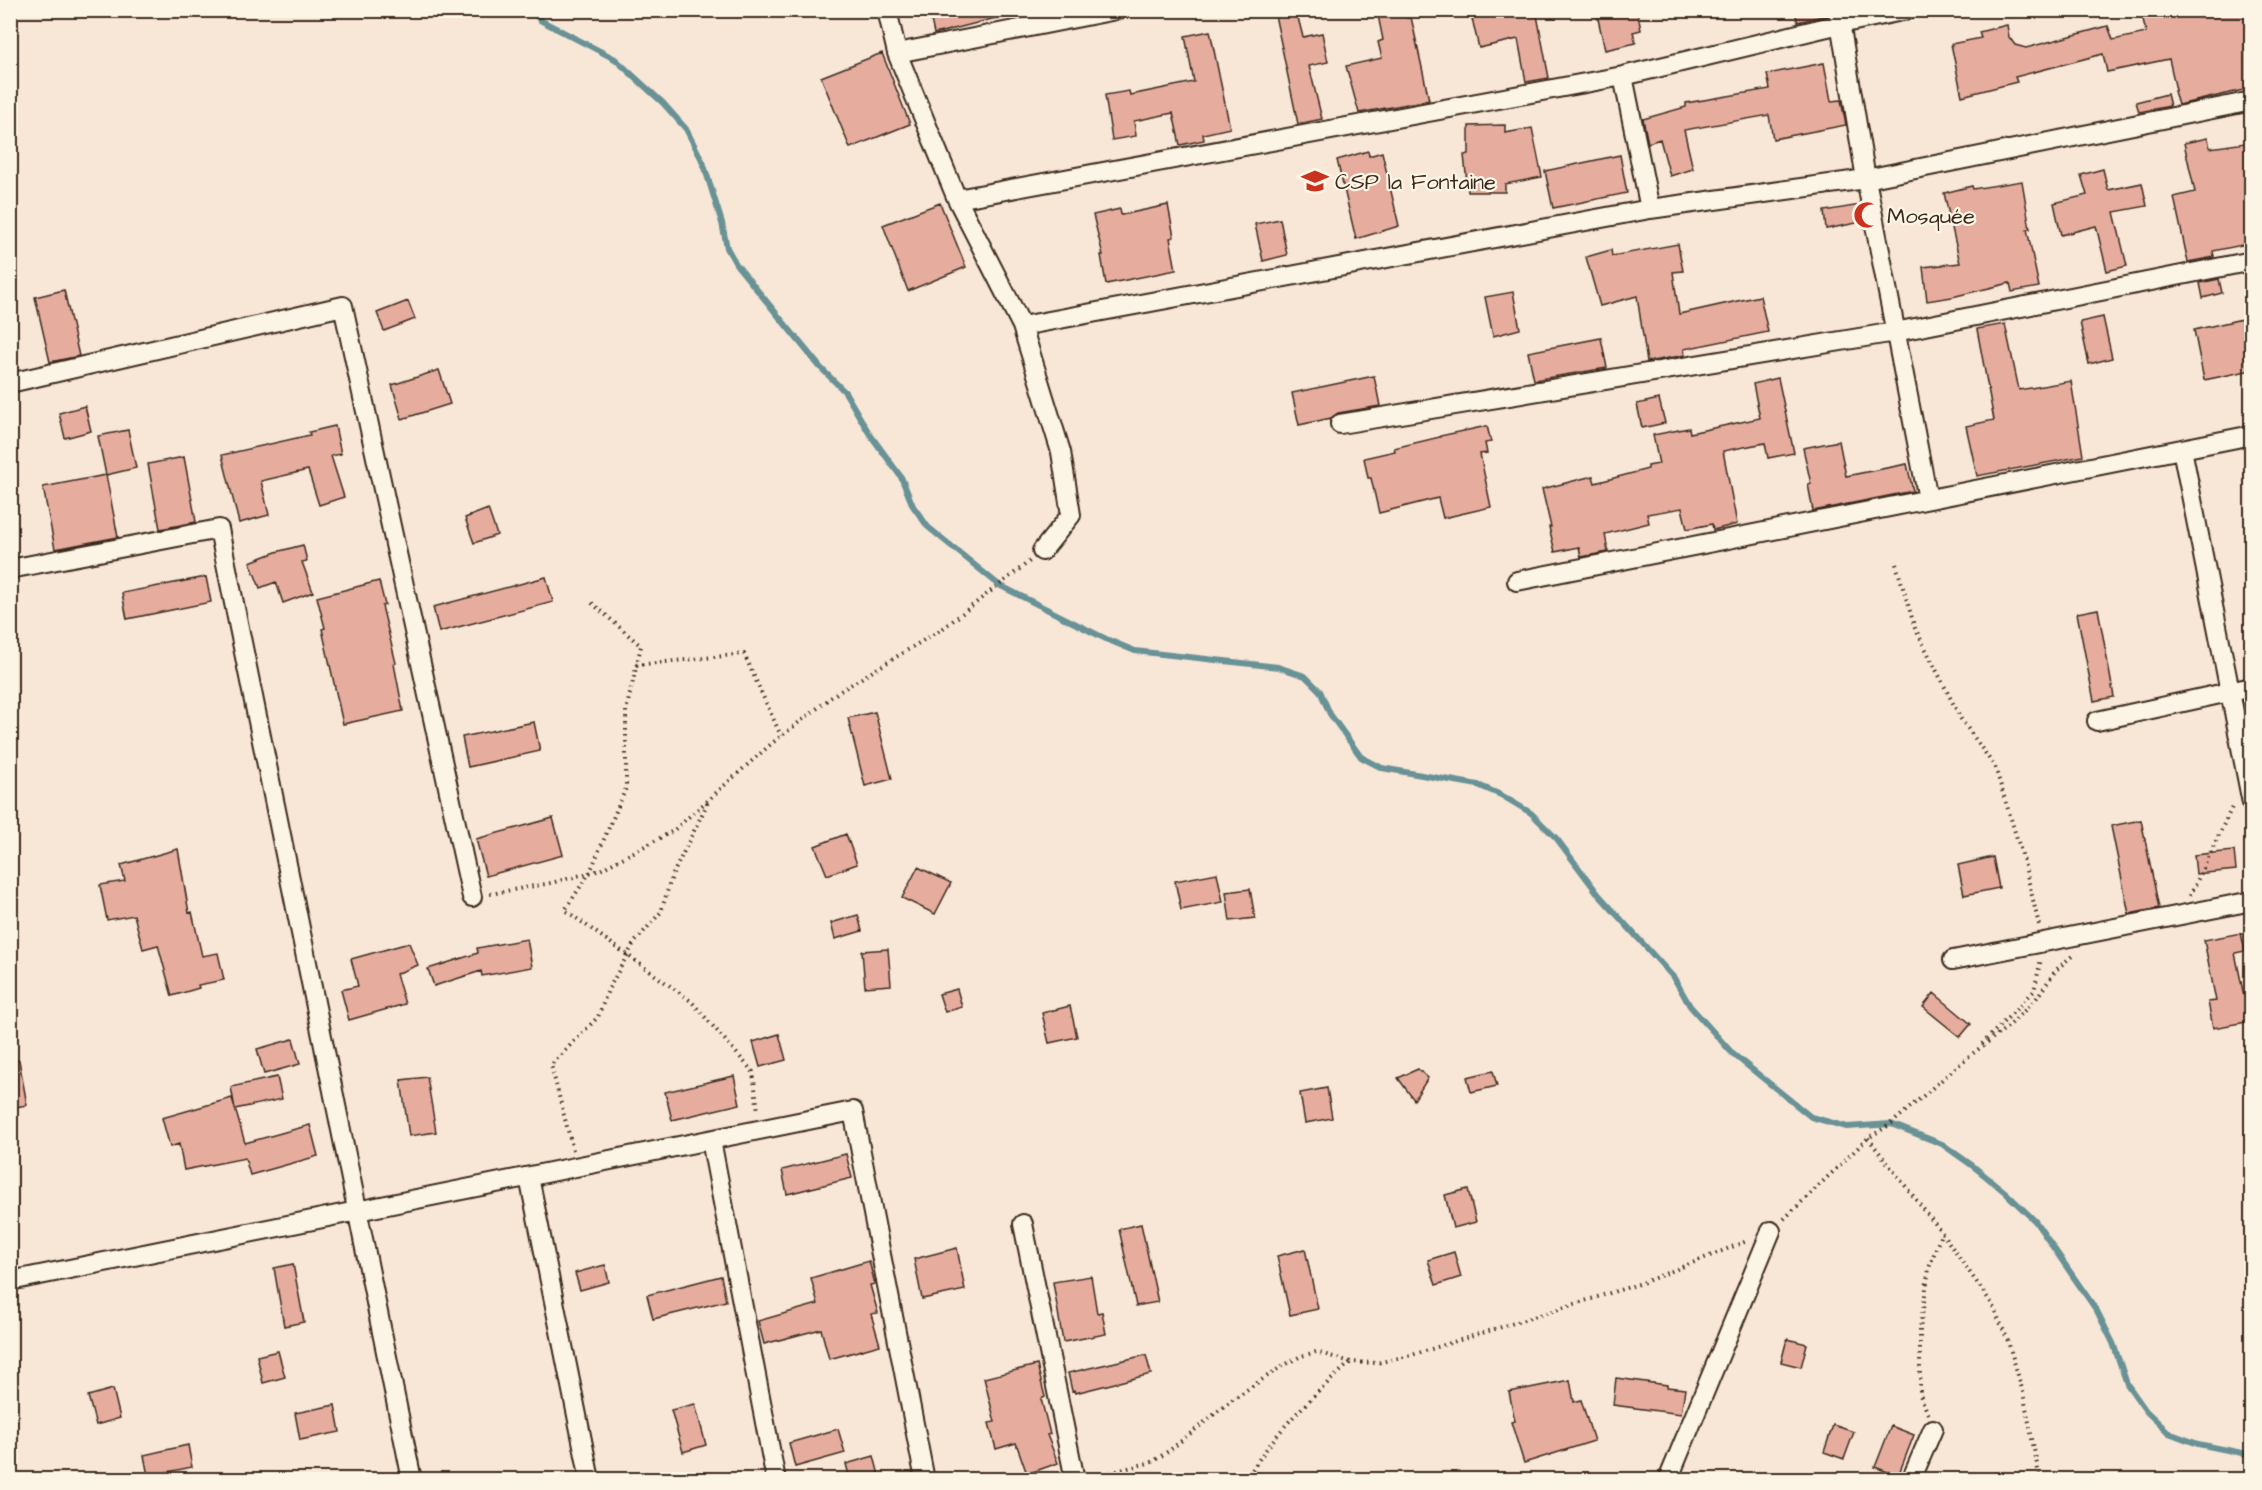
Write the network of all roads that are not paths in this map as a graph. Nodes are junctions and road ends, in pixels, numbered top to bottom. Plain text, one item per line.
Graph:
1 (887, 10) edge
2 (1116, 10) edge
3 (1907, 10) edge
4 (1839, 17) edge
5 (897, 53) junction
6 (1623, 76) junction
7 (2252, 101) edge
8 (1866, 179) junction
9 (957, 199) junction
10 (1650, 209) junction
11 (2252, 261) edge
12 (1022, 326) junction
13 (1895, 332) junction
14 (10, 383) edge
15 (1340, 424) dead end
16 (2252, 435) edge
17 (2182, 449) junction
18 (1928, 500) junction
19 (1042, 551) road end
20 (10, 570) edge
21 (1517, 581) dead end
22 (2252, 687) edge
23 (2230, 691) junction
24 (2097, 721) dead end
25 (2252, 803) edge
26 (472, 897) road end
27 (2252, 901) edge
28 (1953, 960) dead end
29 (711, 1140) junction
30 (529, 1177) junction
31 (357, 1211) junction
32 (1023, 1224) dead end
33 (1771, 1231) road end
34 (10, 1281) edge
35 (1934, 1429) road end
36 (412, 1479) edge
37 (590, 1479) edge
38 (776, 1479) edge
39 (925, 1479) edge
40 (1075, 1479) edge
41 (1668, 1479) edge
42 (1911, 1479) edge

1 - 5 street
2 - 5 street
3 - 4 street
4 - 6 street
4 - 8 street
5 - 9 street
6 - 9 street
6 - 10 street
7 - 8 street
8 - 10 street
8 - 13 street
9 - 12 street
10 - 12 street
11 - 13 street
12 - 19 street
13 - 15 street
13 - 18 street
14 - 26 street
16 - 17 street
17 - 18 street
17 - 23 street
18 - 21 street
20 - 31 street
22 - 23 street
23 - 24 street
23 - 25 street
27 - 28 street
29 - 30 street
29 - 38 street
29 - 39 street
30 - 31 street
30 - 37 street
31 - 34 street
31 - 36 street
32 - 40 street
33 - 41 street
35 - 42 street

